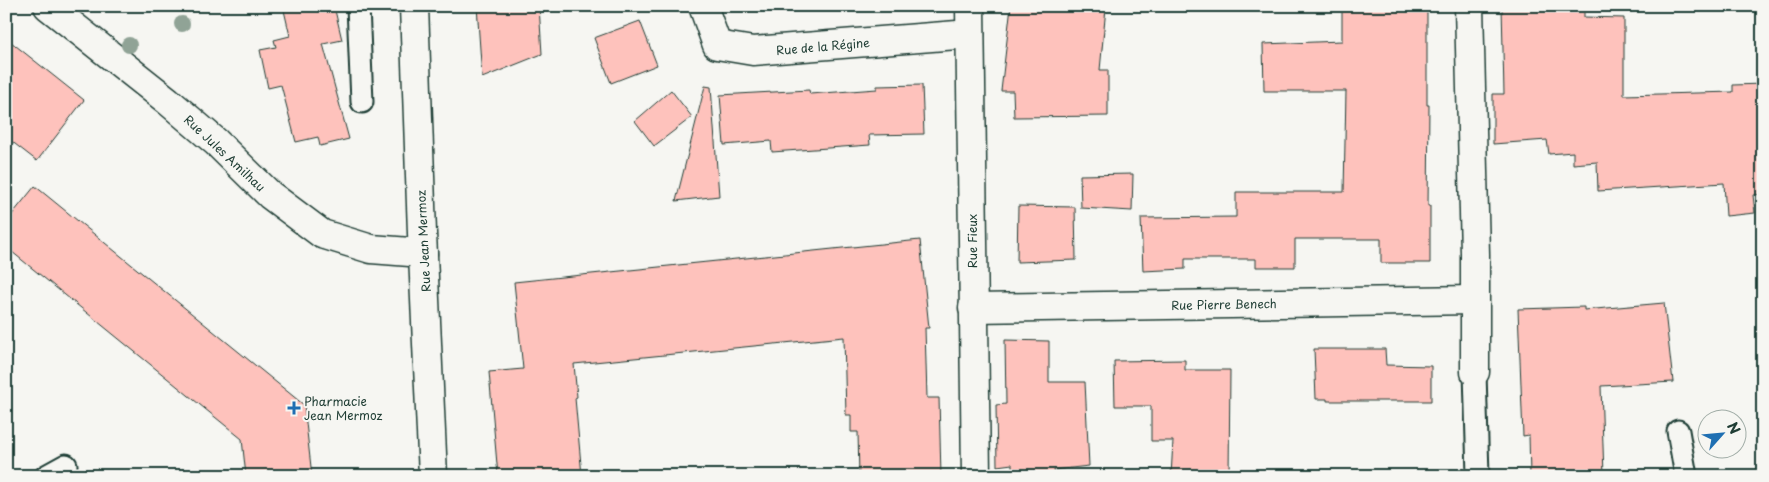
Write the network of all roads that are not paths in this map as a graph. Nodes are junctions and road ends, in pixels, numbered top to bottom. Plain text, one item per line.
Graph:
1 (48, 6) edge
2 (358, 6) edge
3 (414, 6) edge
4 (703, 6) edge
5 (970, 6) edge
6 (1470, 6) edge
7 (970, 34) junction
8 (362, 102) dead end
9 (423, 253) junction
10 (1474, 300) junction
11 (973, 308) junction
12 (1474, 372) joint
13 (1678, 431) dead end
14 (66, 465) dead end
15 (46, 476) edge
16 (433, 476) edge
17 (976, 476) edge
18 (1478, 476) edge
19 (1686, 476) edge

1 - 9 street, Rue Jules Amilhau
2 - 8 lane
3 - 9 street, Rue Jean Mermoz
4 - 7 street, Rue de la Régine
5 - 7 street, Rue Fieux
6 - 10 street
7 - 11 street, Rue Fieux
9 - 16 street, Rue Jean Mermoz
10 - 11 street, Rue Pierre Benech
10 - 12 street
11 - 17 street, Rue Fieux
12 - 18 lane
13 - 19 lane
14 - 15 lane

